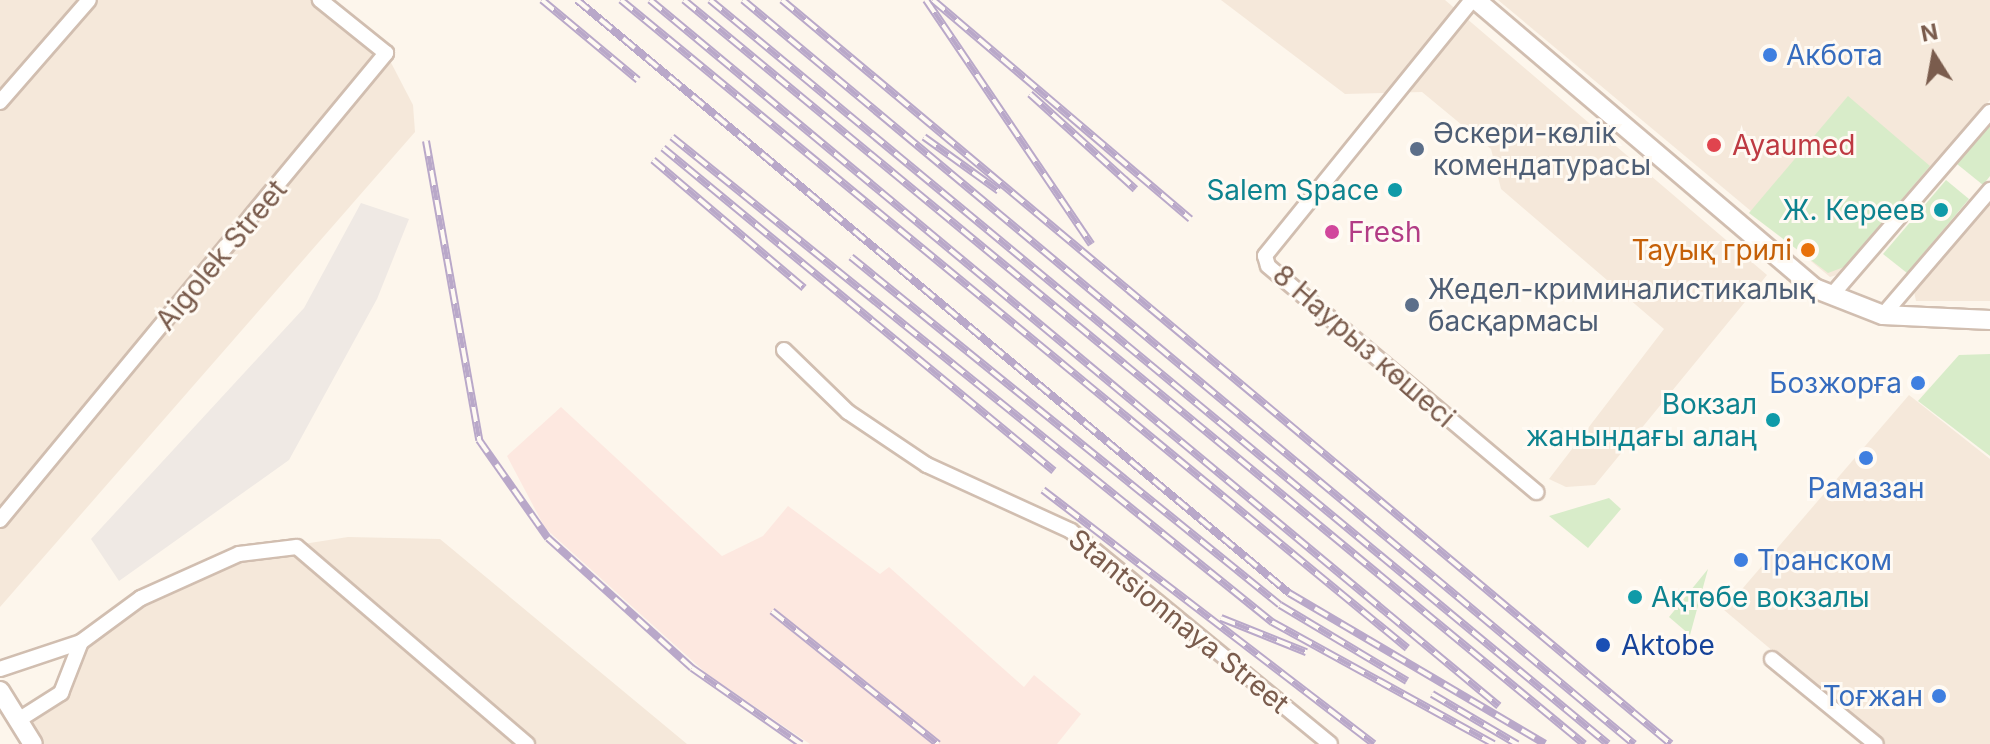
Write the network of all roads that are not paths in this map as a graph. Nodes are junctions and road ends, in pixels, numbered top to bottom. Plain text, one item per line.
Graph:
1 (89, 0) edge
2 (320, 0) edge
3 (1474, 0) edge
4 (0, 102) edge
5 (1990, 112) edge
6 (1990, 190) edge
7 (1831, 296) junction
8 (1883, 315) junction
9 (1990, 320) edge
10 (784, 350) dead end
11 (1536, 492) dead end
12 (0, 520) edge
13 (81, 642) junction
14 (1772, 659) dead end
15 (0, 669) edge
16 (0, 691) edge
17 (20, 719) junction
18 (33, 744) edge
19 (527, 744) edge
20 (1330, 744) edge
21 (1876, 744) edge

1 - 4 street
2 - 12 street, Aigolek Street
3 - 7 street
3 - 11 street, 8 Наурыз көшесі
5 - 7 street
6 - 8 street
7 - 8 street
8 - 9 street
10 - 20 street, Stantsionnaya Street
13 - 15 street
13 - 17 street
13 - 19 street
14 - 21 street
16 - 17 street
17 - 18 street

